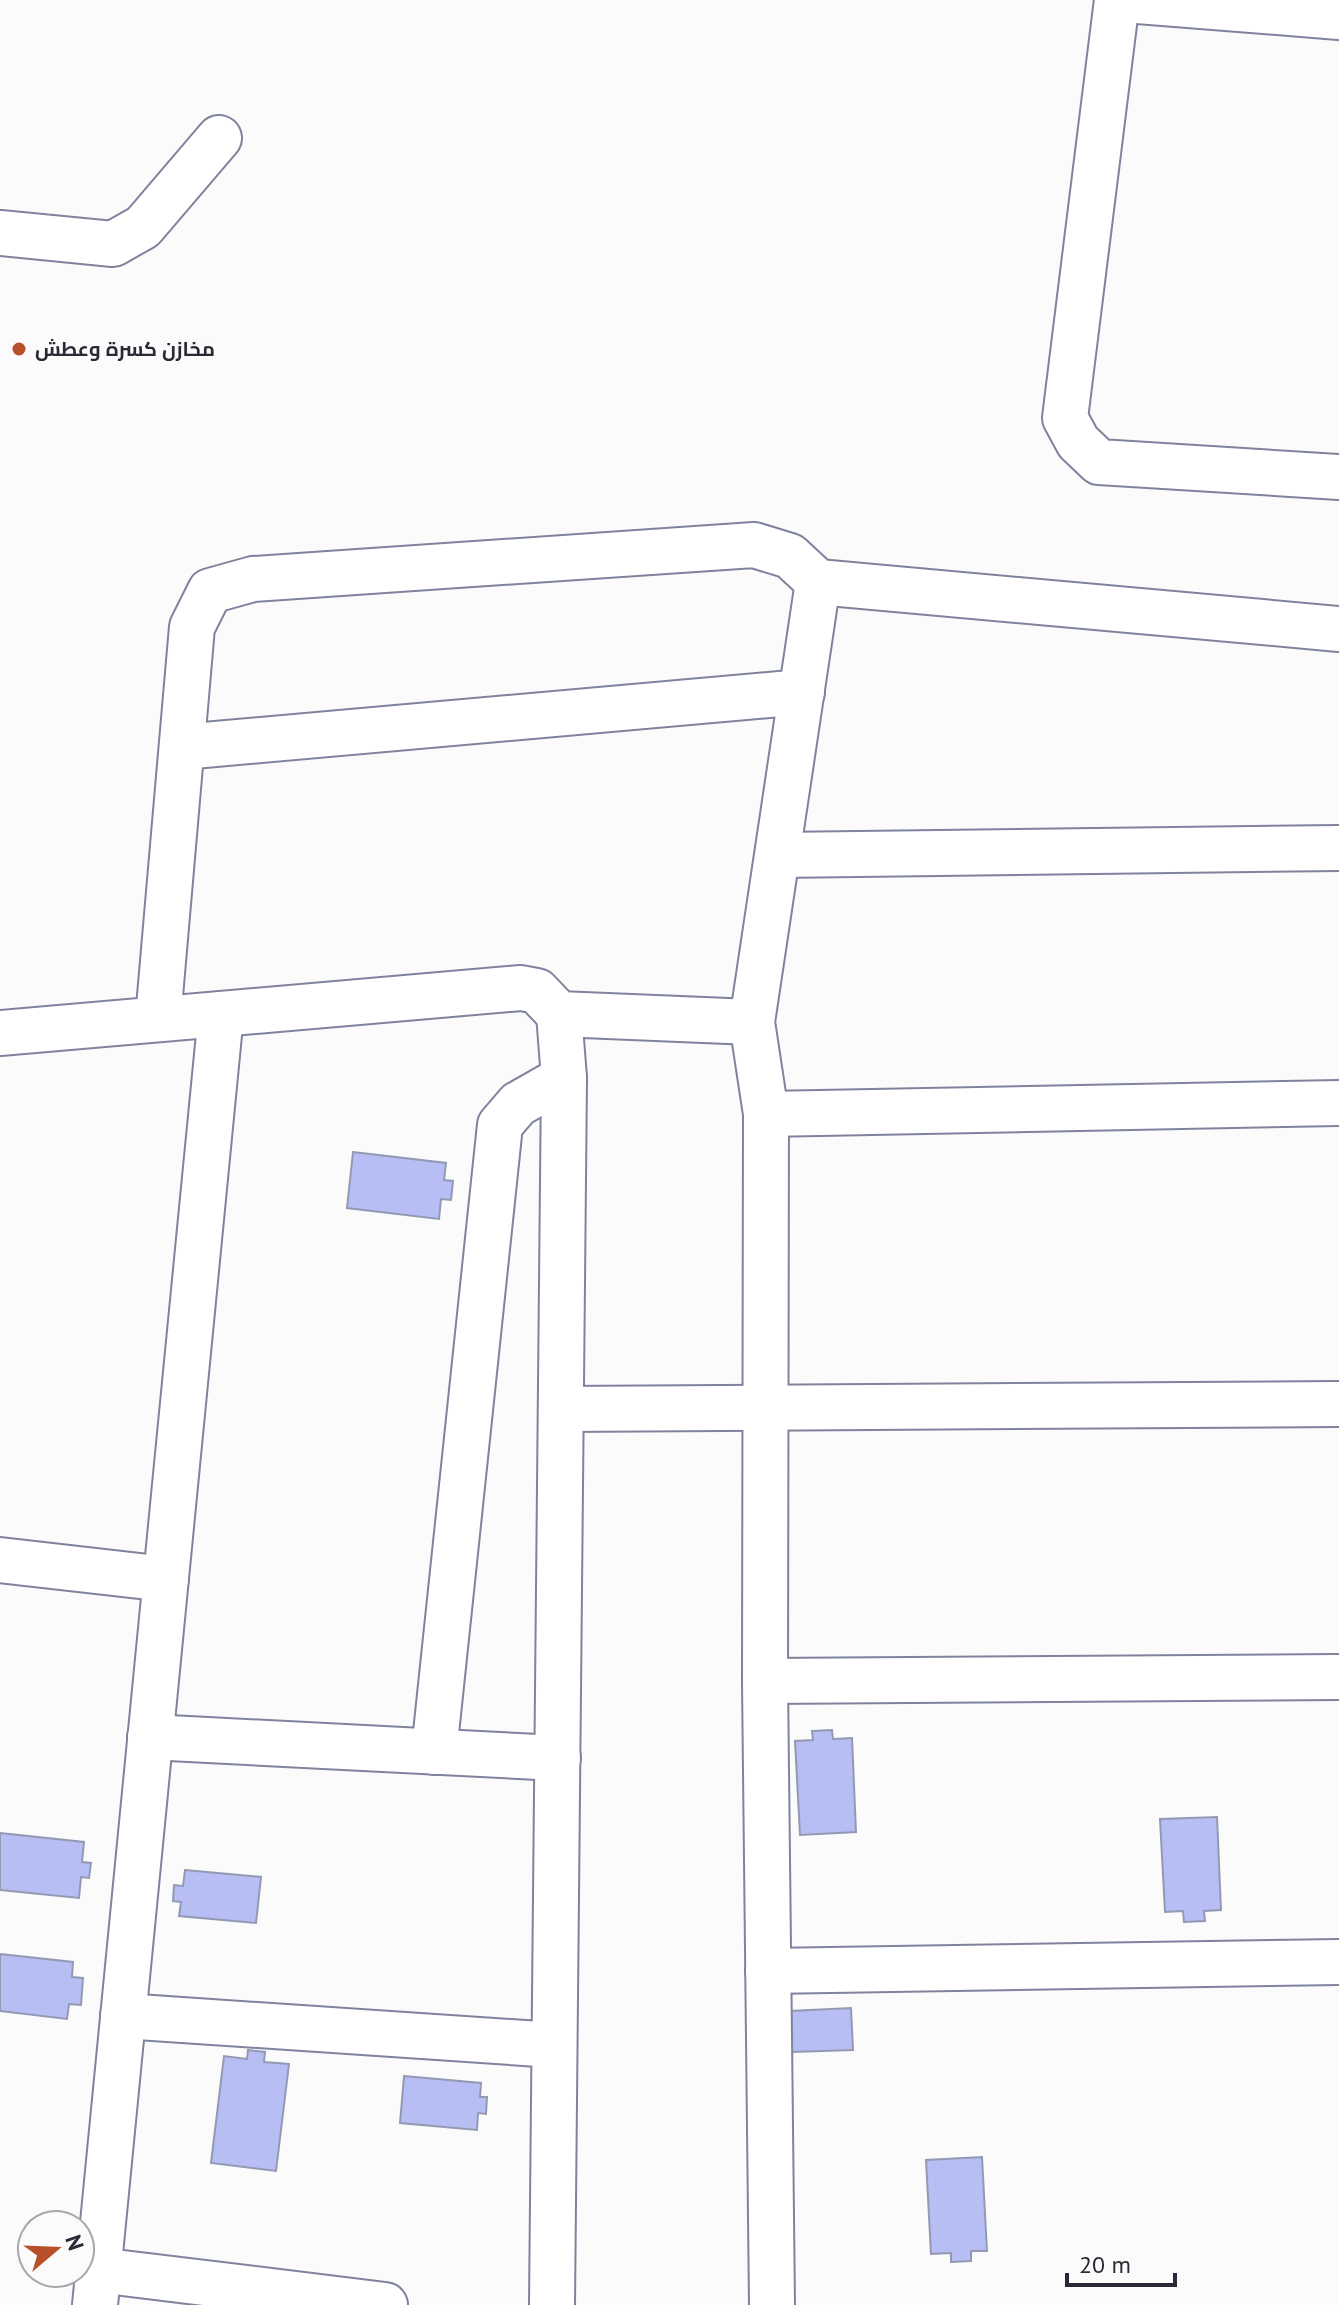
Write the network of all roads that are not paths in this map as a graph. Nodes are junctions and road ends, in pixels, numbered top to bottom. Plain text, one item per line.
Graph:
1 (1117, 0) edge
2 (1125, 0) edge
3 (1339, 17) edge
4 (219, 138) dead end
5 (0, 233) edge
6 (1339, 477) edge
7 (818, 582) junction
8 (1339, 629) edge
9 (802, 692) junction
10 (182, 747) junction
11 (1339, 848) edge
12 (778, 855) junction
13 (221, 1014) junction
14 (559, 1014) junction
15 (158, 1019) junction
16 (752, 1022) junction
17 (0, 1033) edge
18 (564, 1078) junction
19 (1339, 1103) edge
20 (766, 1114) junction
21 (1339, 1404) edge
22 (763, 1406) junction
23 (561, 1409) junction
24 (0, 1560) edge
25 (166, 1579) junction
26 (1339, 1677) edge
27 (765, 1681) junction
28 (150, 1737) junction
29 (434, 1752) junction
30 (558, 1758) junction
31 (1339, 1962) edge
32 (768, 1971) junction
33 (123, 2016) junction
34 (554, 2045) junction
35 (96, 2287) edge
36 (385, 2305) edge
37 (552, 2305) edge
38 (772, 2305) edge

1 - 6 street
2 - 3 street
4 - 5 street
7 - 8 street
7 - 9 street
7 - 10 street
9 - 10 street
9 - 12 street
10 - 15 street
11 - 12 street
12 - 16 street
13 - 14 street
13 - 15 street
13 - 25 street
14 - 16 street
14 - 18 street
15 - 17 street
16 - 20 street
18 - 23 street
18 - 29 street
19 - 20 street
20 - 22 street
21 - 22 street
22 - 23 street
22 - 27 street
23 - 30 street
24 - 25 street
25 - 28 street
26 - 27 street
27 - 32 street
28 - 29 street
28 - 33 street
29 - 30 street
30 - 34 street
31 - 32 street
32 - 38 street
33 - 34 street
33 - 35 street
34 - 37 street
35 - 36 street

